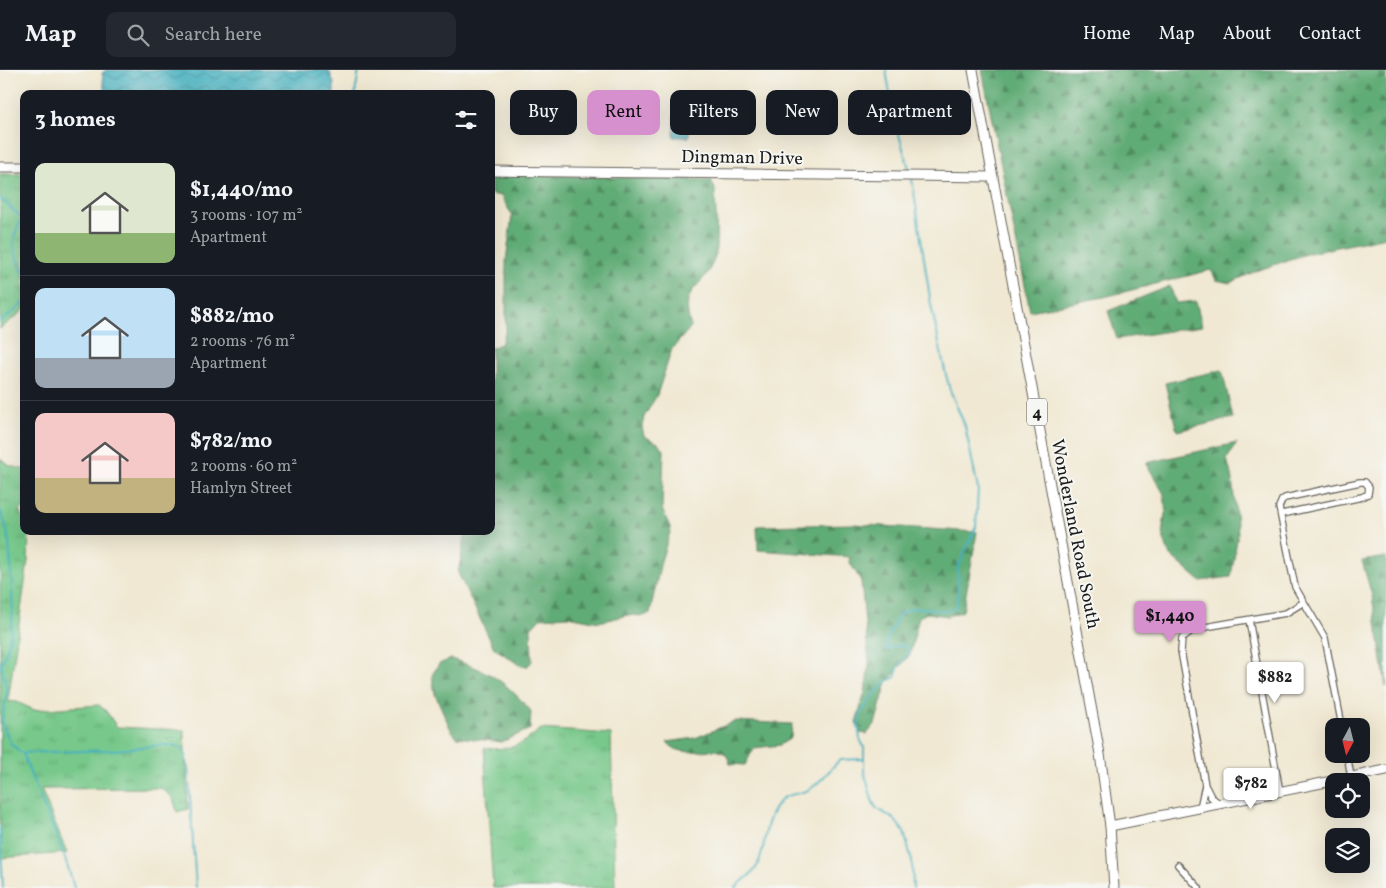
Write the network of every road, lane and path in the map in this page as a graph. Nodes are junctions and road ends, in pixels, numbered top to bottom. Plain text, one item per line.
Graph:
1 (973, 70) edge
2 (0, 167) edge
3 (20, 168) edge
4 (495, 171) edge
5 (993, 177) junction
6 (1282, 514) junction
7 (1304, 602) junction
8 (1249, 620) junction
9 (1340, 718) edge
10 (1386, 770) edge
11 (1370, 773) edge
12 (1325, 782) edge
13 (1205, 785) junction
14 (1280, 792) junction
15 (1221, 804) junction
16 (1200, 808) junction
17 (1110, 826) junction
18 (1178, 865) dead end
19 (1114, 888) edge
20 (1199, 888) edge

1 - 5 main road, Wonderland Road South / 4
2 - 3 main road
4 - 5 main road, Dingman Drive
5 - 17 main road, Wonderland Road South / 4
6 - 6 street
6 - 7 street
7 - 8 street
7 - 9 street
8 - 13 street
8 - 14 street
10 - 11 main road
12 - 14 main road
13 - 15 street
13 - 16 street
14 - 15 main road
15 - 16 main road
16 - 17 main road
17 - 19 main road, Wonderland Road South / 4
18 - 20 street

